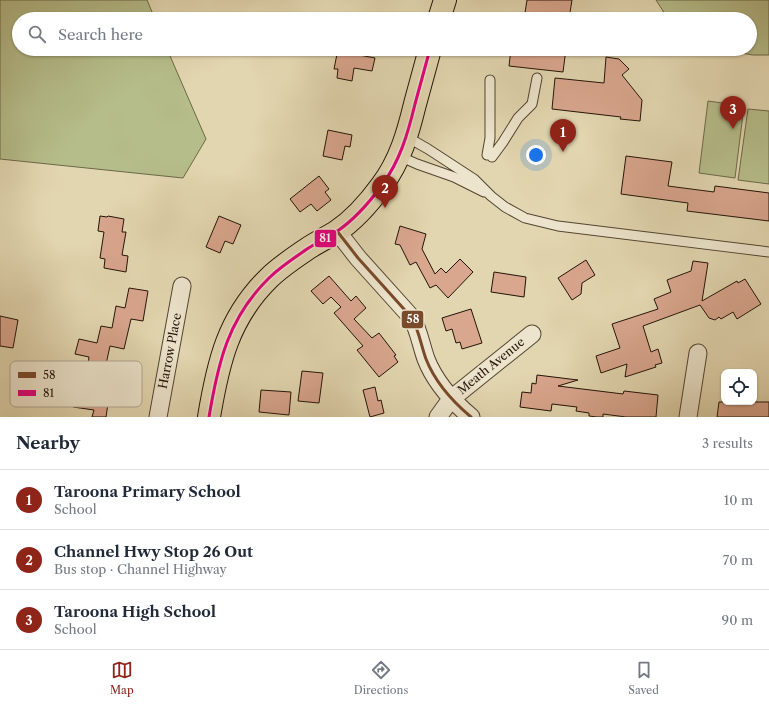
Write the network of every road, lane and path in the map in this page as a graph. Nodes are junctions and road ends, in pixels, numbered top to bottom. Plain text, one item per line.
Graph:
1 (445, 0) edge
2 (441, 12) edge
3 (428, 56) edge
4 (537, 78) dead end
5 (490, 80) dead end
6 (403, 147) junction
7 (490, 196) junction
8 (337, 231) junction
9 (769, 252) edge
10 (182, 286) dead end
11 (532, 334) dead end
12 (698, 353) dead end
13 (451, 399) junction
14 (158, 417) edge
15 (209, 417) edge
16 (438, 417) edge
17 (471, 417) edge
18 (688, 417) edge

1 - 2 main road
3 - 6 main road
4 - 5 lane
6 - 7 lane
6 - 7 lane
6 - 8 main road
7 - 9 lane
8 - 13 street, Meath Avenue
8 - 15 main road
10 - 14 street, Harrow Place
11 - 13 street, Meath Avenue
12 - 18 street
13 - 16 street, Meath Avenue
13 - 17 street, Meath Avenue

